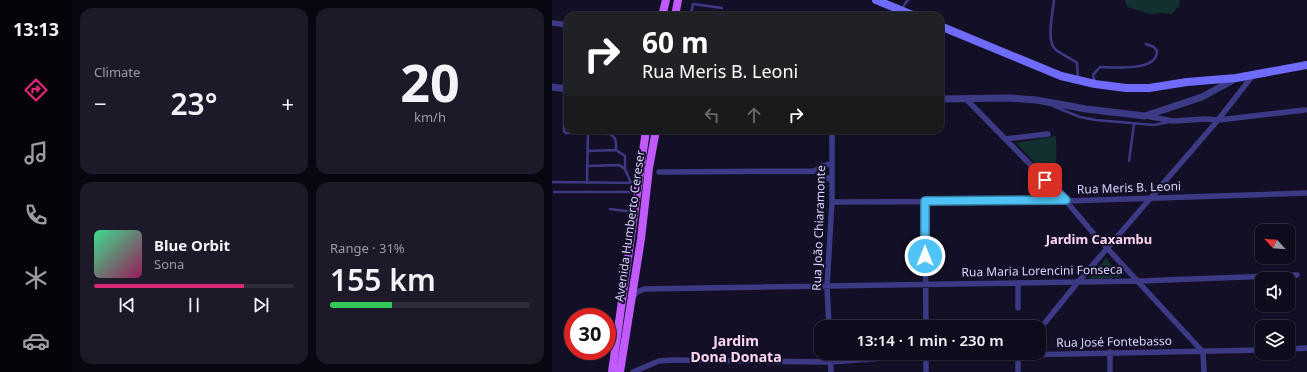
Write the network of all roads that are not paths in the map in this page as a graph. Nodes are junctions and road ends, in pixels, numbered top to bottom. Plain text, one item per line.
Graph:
1 (666, 0) edge
2 (678, 0) edge
3 (876, 0) edge
4 (908, 0) edge
5 (1054, 0) edge
6 (722, 8) dead end
7 (901, 10) junction
8 (663, 12) edge
9 (675, 12) edge
10 (691, 12) edge
11 (906, 12) edge
12 (552, 23) edge
13 (564, 24) edge
14 (944, 28) edge
15 (1146, 44) dead end
16 (1307, 65) edge
17 (1253, 75) junction
18 (1236, 78) junction
19 (1078, 81) junction
20 (1095, 84) junction
21 (552, 87) edge
22 (564, 88) edge
23 (944, 99) edge
24 (966, 99) junction
25 (1036, 100) junction
26 (1305, 110) dead end
27 (1145, 116) junction
28 (1218, 120) junction
29 (1173, 121) junction
30 (1134, 124) junction
31 (588, 134) edge
32 (610, 134) edge
33 (645, 134) edge
34 (655, 134) edge
35 (832, 134) edge
36 (1048, 134) dead end
37 (1005, 139) junction
38 (616, 150) junction
39 (588, 152) junction
40 (1129, 161) dead end
41 (831, 164) junction
42 (588, 166) junction
43 (625, 169) junction
44 (815, 171) junction
45 (659, 172) dead end
46 (831, 180) junction
47 (552, 182) edge
48 (587, 182) junction
49 (634, 183) junction
50 (554, 192) dead end
51 (637, 192) junction
52 (1307, 193) edge
53 (1151, 198) junction
54 (1066, 200) junction
55 (925, 201) junction
56 (832, 202) junction
57 (610, 209) dead end
58 (634, 212) junction
59 (1108, 249) junction
60 (1297, 275) dead end
61 (634, 280) junction
62 (1139, 281) junction
63 (1078, 282) junction
64 (1018, 283) junction
65 (924, 284) junction
66 (827, 286) junction
67 (644, 289) junction
68 (632, 299) junction
69 (1018, 308) dead end
70 (829, 320) edge
71 (926, 320) edge
72 (1046, 321) edge
73 (1295, 349) edge
74 (1306, 349) edge
75 (1255, 350) edge
76 (1110, 352) junction
77 (1203, 352) junction
78 (1046, 353) edge
79 (854, 360) edge
80 (926, 360) edge
81 (1019, 360) edge
82 (830, 362) junction
83 (614, 363) junction
84 (612, 372) edge
85 (620, 372) edge
86 (633, 372) edge
87 (830, 372) edge
88 (926, 372) edge
89 (1018, 372) edge
90 (1110, 372) edge
91 (1204, 372) edge

1 - 8 main road
2 - 9 main road
3 - 7 main road
4 - 7 lane
5 - 19 lane
6 - 10 lane
7 - 11 main road
12 - 13 street
14 - 19 main road
15 - 20 lane
16 - 17 main road
17 - 18 main road
17 - 28 street
18 - 20 main road
18 - 27 street
19 - 20 main road
21 - 22 street
23 - 24 street
24 - 25 street
24 - 37 street
25 - 27 street
25 - 30 lane
26 - 28 street
27 - 29 street
28 - 29 street
28 - 53 street
29 - 30 lane
30 - 40 lane
31 - 39 lane
32 - 38 lane
33 - 49 main road, Avenida Humberto Cereser
34 - 61 main road, Avenida Humberto Cereser
35 - 41 street, Rua João Chiaramonte
36 - 37 street
37 - 54 street
38 - 39 lane
38 - 43 lane
39 - 42 lane
41 - 44 street
41 - 46 street, Rua João Chiaramonte
42 - 43 lane
42 - 48 lane
43 - 49 lane
44 - 45 street
44 - 46 street
46 - 56 street, Rua João Chiaramonte
47 - 48 lane
48 - 49 lane
49 - 51 main road, Avenida Humberto Cereser
50 - 51 lane
51 - 58 main road, Avenida Humberto Cereser
52 - 53 street, Rua Meris B. Leoni
53 - 54 street, Rua Meris B. Leoni
53 - 59 street
54 - 55 street, Rua Meris B. Leoni
54 - 59 street
55 - 56 street, Rua Meris B. Leoni
55 - 65 street
56 - 66 street, Rua João Chiaramonte
57 - 58 lane
58 - 83 main road, Avenida Humberto Cereser
59 - 62 street
59 - 63 street
60 - 62 street, Rua Maria Lorencini Fonseca
61 - 67 street
61 - 68 main road, Avenida Humberto Cereser
62 - 63 street, Rua Maria Lorencini Fonseca
62 - 77 street
63 - 64 street, Rua Maria Lorencini Fonseca
63 - 72 street
64 - 65 street, Rua Maria Lorencini Fonseca
64 - 69 street
65 - 66 street, Rua Maria Lorencini Fonseca
65 - 71 street
66 - 67 street, Rua Maria Lorencini Fonseca
66 - 70 street, Rua João Chiaramonte
67 - 68 street
68 - 85 main road, Avenida Humberto Cereser
73 - 74 street
75 - 77 street, Rua José Fontebasso
76 - 77 street, Rua José Fontebasso
76 - 78 street, Rua José Fontebasso
76 - 90 street
77 - 91 street
79 - 82 street, Rua José Fontebasso
80 - 88 street
81 - 89 street
82 - 86 street, Rua José Fontebasso
82 - 87 street
83 - 84 main road, Avenida Humberto Cereser
83 - 85 street

